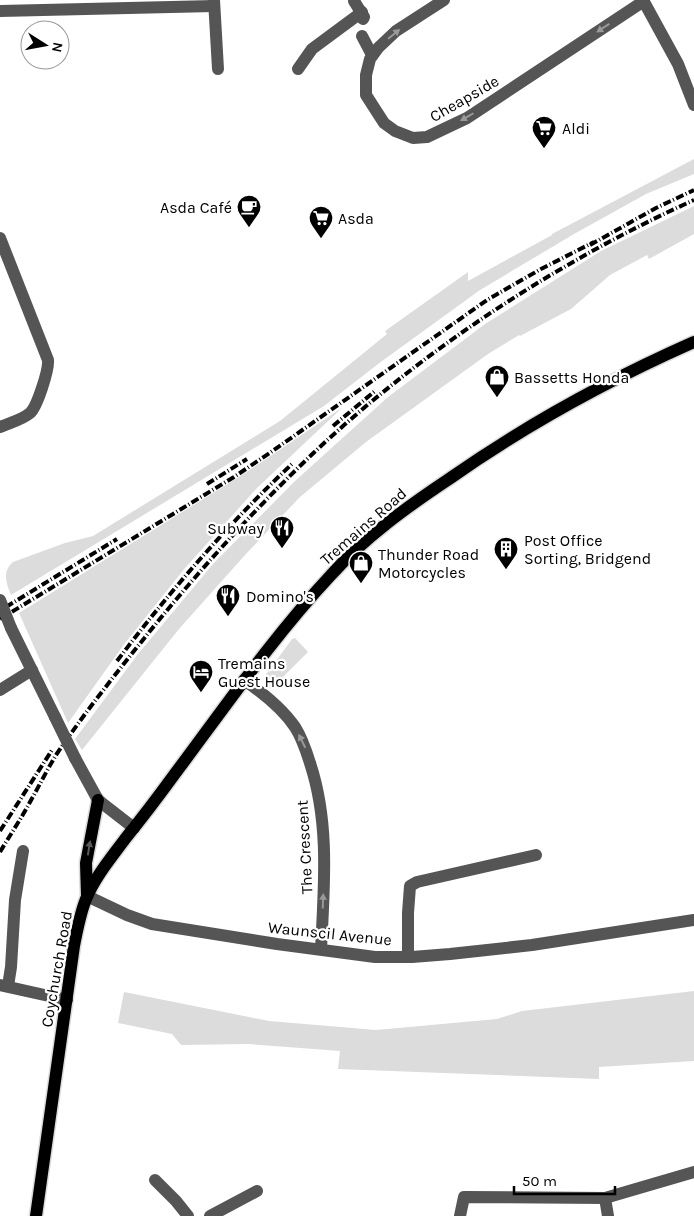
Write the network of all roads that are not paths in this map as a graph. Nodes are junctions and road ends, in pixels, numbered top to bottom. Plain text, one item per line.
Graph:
1 (444, 0) edge
2 (643, 0) edge
3 (354, 1) dead end
4 (214, 3) edge
5 (0, 11) edge
6 (362, 36) dead end
7 (372, 55) junction
8 (218, 69) dead end
9 (298, 69) dead end
10 (694, 105) edge
11 (0, 238) edge
12 (694, 342) edge
13 (0, 427) edge
14 (0, 600) edge
15 (32, 670) junction
16 (244, 680) junction
17 (0, 690) edge
18 (98, 800) junction
19 (134, 828) junction
20 (23, 851) dead end
21 (536, 855) dead end
22 (87, 896) junction
23 (694, 920) edge
24 (321, 950) junction
25 (408, 957) junction
26 (4, 985) edge
27 (66, 1000) junction
28 (694, 1172) edge
29 (155, 1180) dead end
30 (256, 1191) dead end
31 (605, 1198) junction
32 (36, 1216) edge
33 (188, 1216) edge
34 (210, 1216) edge
35 (460, 1216) edge
36 (608, 1216) edge

7 -> 1 street
2 -> 7 street, Cheapside
2 - 10 street
3 - 9 street
4 - 5 street
4 - 8 street
6 - 7 street
11 - 13 street
12 - 16 main road, Tremains Road
14 - 15 street, bridge
15 - 17 street
15 - 18 street, bridge
16 - 19 main road, Tremains Road
24 -> 16 street, The Crescent
18 - 19 street
22 -> 18 main road
19 - 22 main road, Coychurch Road
20 - 26 street
21 - 25 street
22 - 24 street, Waunscil Avenue
22 - 27 main road, Coychurch Road
23 - 25 street, Waunscil Avenue
24 - 25 street, Waunscil Avenue
26 - 27 street
27 - 32 main road, Coychurch Road
28 - 31 street
29 - 33 street
30 - 34 street
31 - 35 street
31 - 36 street

